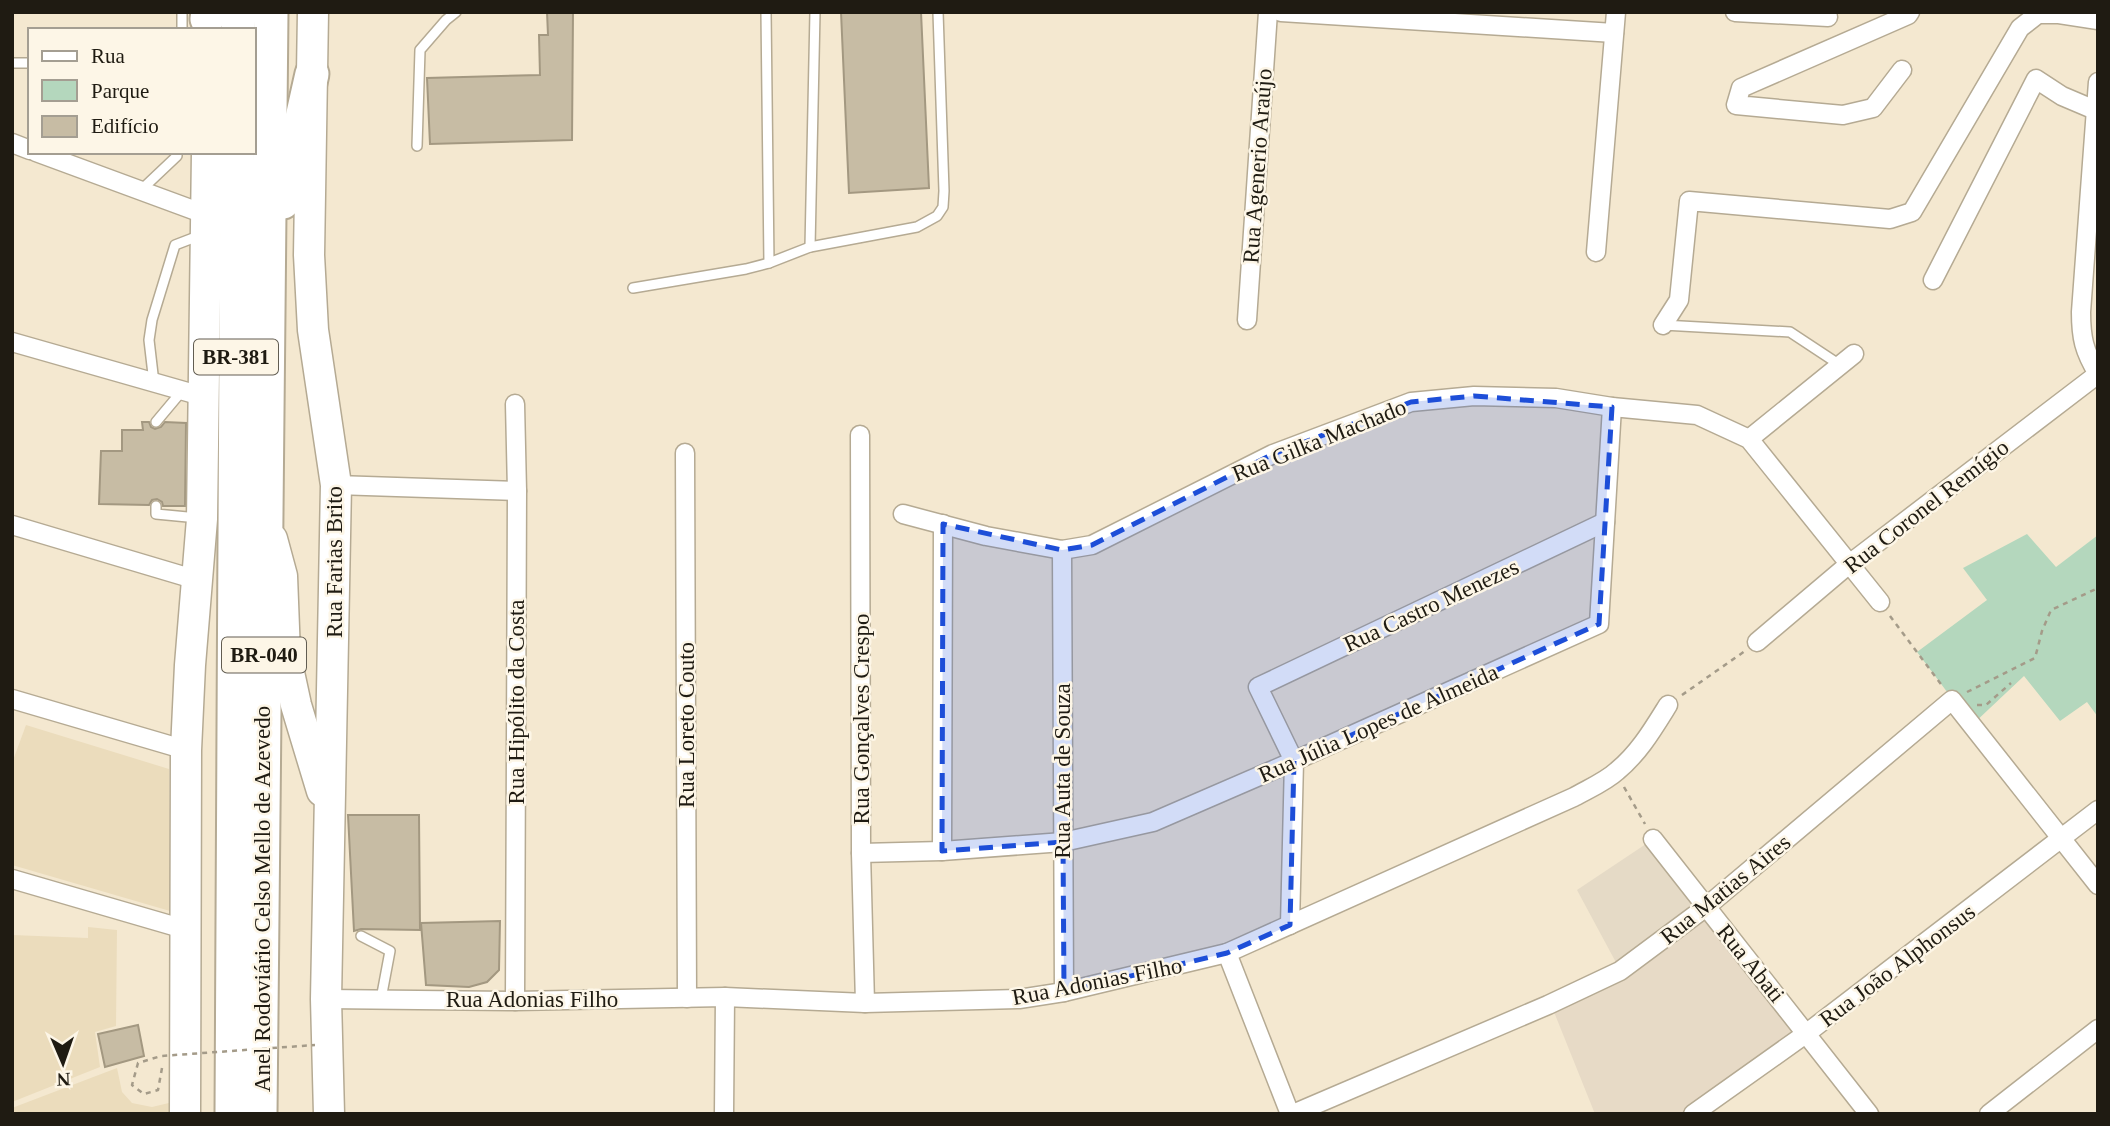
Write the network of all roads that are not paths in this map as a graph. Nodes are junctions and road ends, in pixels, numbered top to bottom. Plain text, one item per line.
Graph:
1 (271, 12) edge
2 (313, 12) edge
3 (456, 12) edge
4 (766, 12) edge
5 (815, 12) edge
6 (938, 12) edge
7 (1268, 12) edge
8 (1281, 12) edge
9 (1616, 12) edge
10 (1735, 12) edge
11 (1744, 12) edge
12 (1910, 12) edge
13 (1828, 17) dead end
14 (205, 18) edge
15 (2098, 20) edge
16 (232, 28) edge
17 (1614, 33) junction
18 (1902, 70) dead end
19 (312, 74) junction
20 (2098, 82) edge
21 (2095, 110) junction
22 (417, 146) dead end
23 (41, 154) edge
24 (177, 154) edge
25 (207, 154) edge
26 (237, 154) edge
27 (139, 191) junction
28 (206, 224) junction
29 (810, 247) junction
30 (1596, 252) dead end
31 (769, 263) junction
32 (2091, 266) edge
33 (268, 270) junction
34 (1933, 280) dead end
35 (634, 288) dead end
36 (1247, 320) dead end
37 (1663, 325) joint
38 (12, 342) edge
39 (1847, 359) joint
40 (2098, 374) edge
41 (154, 383) junction
42 (193, 394) junction
43 (515, 404) dead end
44 (1612, 407) junction
45 (156, 422) dead end
46 (860, 435) dead end
47 (1749, 439) junction
48 (685, 453) dead end
49 (336, 485) junction
50 (517, 491) junction
51 (156, 506) dead end
52 (265, 512) junction
53 (903, 514) dead end
54 (202, 519) junction
55 (1605, 522) junction
56 (943, 524) junction
57 (12, 525) edge
58 (1062, 550) junction
59 (236, 562) joint
60 (1848, 565) junction
61 (197, 580) junction
62 (1880, 603) road end
63 (1757, 642) road end
64 (12, 699) edge
65 (1668, 705) road end
66 (186, 750) junction
67 (1294, 761) junction
68 (2098, 810) edge
69 (330, 829) junction
70 (1653, 839) road end
71 (2062, 839) junction
72 (1063, 842) junction
73 (942, 851) junction
74 (861, 853) junction
75 (12, 879) edge
76 (2098, 885) edge
77 (1706, 907) junction
78 (1290, 925) junction
79 (184, 929) junction
80 (361, 936) dead end
81 (1227, 953) junction
82 (1063, 992) junction
83 (725, 997) junction
84 (687, 998) junction
85 (326, 999) junction
86 (381, 999) junction
87 (515, 1001) junction
88 (865, 1003) junction
89 (2098, 1029) edge
90 (1807, 1033) junction
91 (252, 1054) junction
92 (184, 1114) edge
93 (216, 1114) edge
94 (232, 1114) edge
95 (261, 1114) edge
96 (329, 1114) edge
97 (724, 1114) edge
98 (1292, 1114) edge
99 (1693, 1114) edge
100 (1869, 1114) edge
101 (1989, 1114) edge

1 - 33 highway, Anel Rodoviário Celso Mello de Azevedo / BR-040
2 - 19 main road, Rua Farias Brito
3 - 22 lane
4 - 31 lane
5 - 29 lane
6 - 29 lane
7 - 36 street, Rua Agenerio Araújo
8 - 17 street
9 - 17 street
10 - 11 street
11 - 13 street
12 - 18 street
14 - 16 highway
15 - 37 street
17 - 30 street
19 - 33 highway
19 - 49 main road, Rua Farias Brito
20 - 21 street
21 - 32 street
21 - 34 street
23 - 27 street
24 - 27 lane
25 - 28 main road
26 - 59 highway, Anel Rodoviário Celso Mello de Azevedo / BR-381
27 - 28 street
28 - 41 lane
28 - 42 main road
29 - 31 lane
31 - 35 lane
32 - 40 street
33 - 52 highway, Anel Rodoviário Celso Mello de Azevedo / BR-040
37 - 39 lane
38 - 41 street
39 - 47 street
40 - 60 street, Rua Coronel Remígio
41 - 42 street
42 - 45 lane
42 - 54 main road
43 - 50 street, Rua Hipólito da Costa
44 - 47 street, Rua Gilka Machado
44 - 55 street, Rua Júlia Lopes de Almeida
44 - 58 street, Rua Gilka Machado
46 - 74 street, Rua Gonçalves Crespo
47 - 60 street
48 - 84 street, Rua Loreto Couto
49 - 50 street
49 - 69 main road, Rua Farias Brito
50 - 87 street, Rua Hipólito da Costa
51 - 54 lane
52 - 69 main road
52 - 91 highway, Anel Rodoviário Celso Mello de Azevedo / BR-040
53 - 56 street, Rua Gilka Machado
54 - 61 main road
55 - 67 street, Rua Júlia Lopes de Almeida
55 - 67 street, Rua Castro Menezes
56 - 58 street, Rua Gilka Machado
56 - 73 street
57 - 61 street
58 - 72 street, Rua Auta de Souza
59 - 91 highway, Anel Rodoviário Celso Mello de Azevedo / BR-040
60 - 62 street
60 - 63 street, Rua Coronel Remígio
61 - 66 main road
64 - 66 street
65 - 78 street, Rua Adonias Filho
66 - 79 main road
67 - 72 street, Rua Júlia Lopes de Almeida
67 - 78 street
68 - 71 street, Rua João Alphonsus
69 - 85 main road, Rua Farias Brito
70 - 77 street, Rua Abati
71 - 76 street
71 - 77 street, Rua Matias Aires
71 - 90 street, Rua João Alphonsus
72 - 73 street, Rua Júlia Lopes de Almeida
72 - 82 street, Rua Auta de Souza
73 - 74 street, Rua Júlia Lopes de Almeida
74 - 88 street, Rua Gonçalves Crespo
75 - 79 street
77 - 90 street, Rua Abati
77 - 98 street, Rua Matias Aires
78 - 81 street, Rua Adonias Filho
79 - 92 main road
80 - 86 lane
81 - 82 street, Rua Adonias Filho
81 - 98 street
82 - 88 street, Rua Adonias Filho
83 - 84 street, Rua Adonias Filho
83 - 88 street, Rua Adonias Filho
83 - 97 street
84 - 87 street, Rua Adonias Filho
85 - 86 street, Rua Adonias Filho
85 - 96 main road, Rua Farias Brito
86 - 87 street, Rua Adonias Filho
89 - 101 street
90 - 99 street, Rua João Alphonsus
90 - 100 street, Rua Abati
91 - 93 main road
91 - 94 highway, Anel Rodoviário Celso Mello de Azevedo / BR-040
91 - 95 highway, Anel Rodoviário Celso Mello de Azevedo / BR-040

